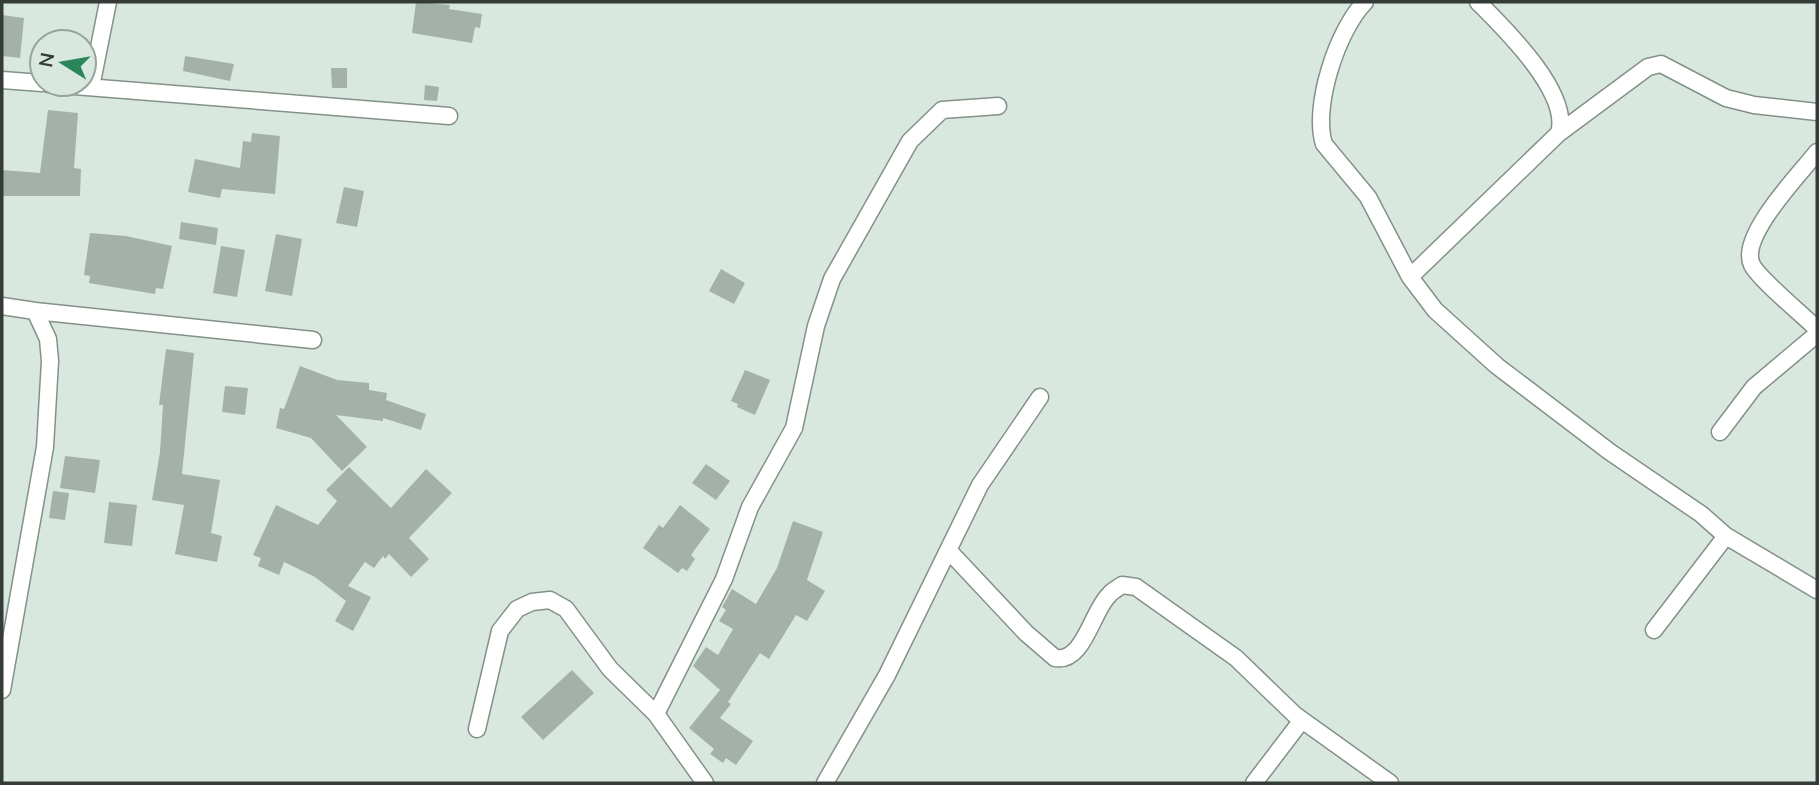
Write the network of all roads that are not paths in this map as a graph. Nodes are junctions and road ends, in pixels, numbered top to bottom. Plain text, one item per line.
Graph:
1 (108, 2) edge
2 (1365, 2) edge
3 (1478, 2) edge
4 (98, 52) edge
5 (2, 80) edge
6 (28, 82) edge
7 (98, 88) edge
8 (998, 106) dead end
9 (1817, 112) edge
10 (449, 116) dead end
11 (1559, 133) junction
12 (1817, 152) edge
13 (1410, 277) junction
14 (2, 306) edge
15 (35, 311) junction
16 (1817, 331) edge
17 (313, 340) dead end
18 (1040, 397) dead end
19 (1720, 432) dead end
20 (1726, 536) junction
21 (949, 551) junction
22 (1817, 590) edge
23 (1654, 630) dead end
24 (2, 690) edge
25 (656, 714) junction
26 (1302, 720) junction
27 (477, 729) dead end
28 (705, 783) edge
29 (825, 783) edge
30 (1254, 783) edge
31 (1390, 783) edge

1 - 4 street
2 - 13 street
3 - 11 street
5 - 6 street
7 - 10 street
8 - 25 street
9 - 11 street
11 - 13 street
12 - 16 street
13 - 20 street
14 - 15 street
15 - 17 street
15 - 24 street
16 - 19 street
18 - 21 street
20 - 22 street
20 - 23 street
21 - 26 street
21 - 29 street
25 - 27 street
25 - 28 street
26 - 30 street
26 - 31 street

